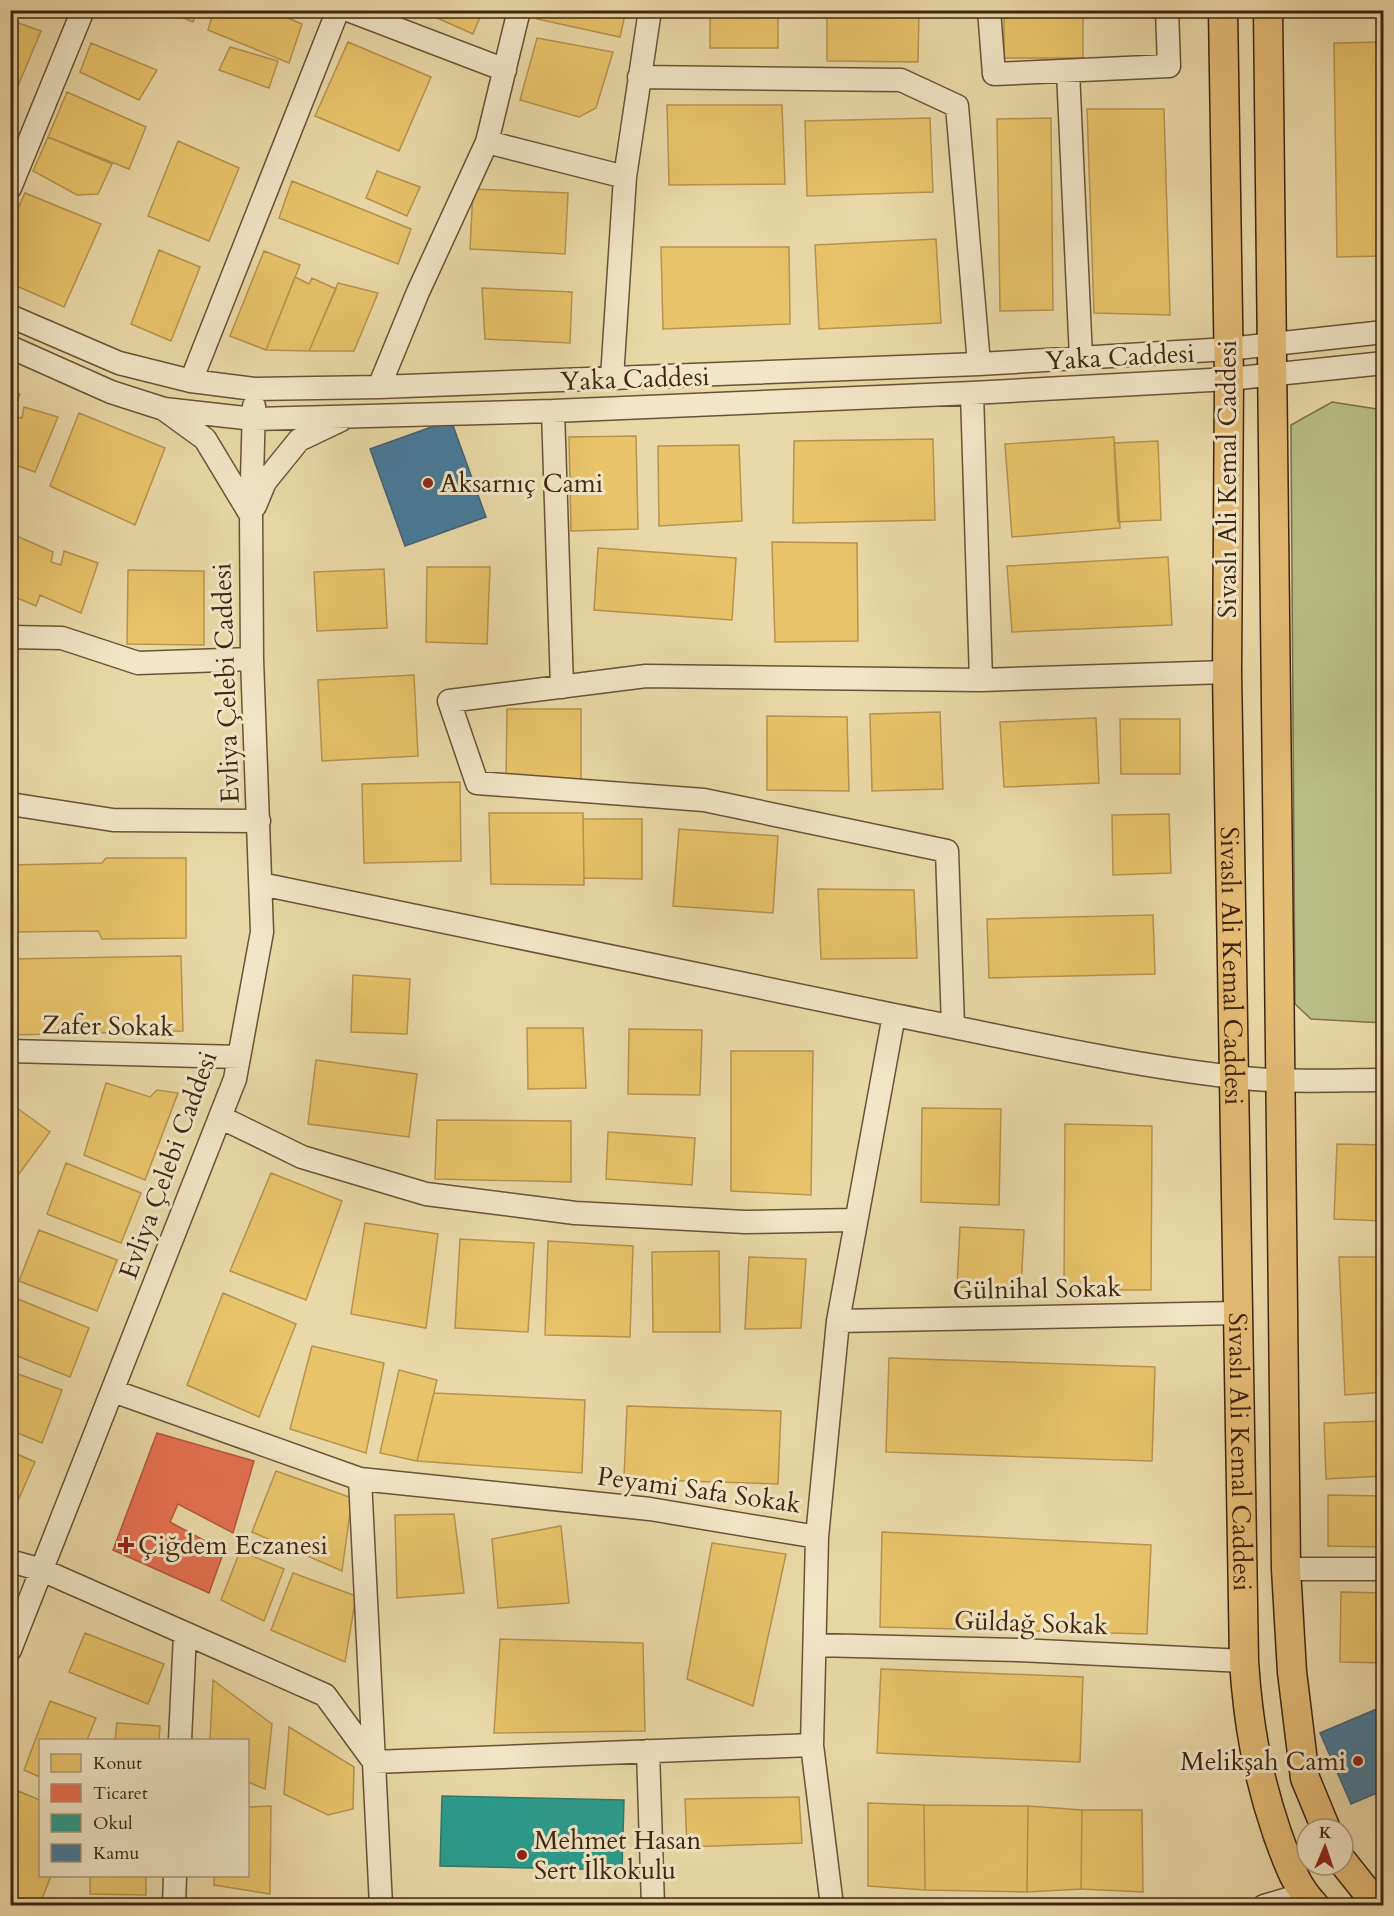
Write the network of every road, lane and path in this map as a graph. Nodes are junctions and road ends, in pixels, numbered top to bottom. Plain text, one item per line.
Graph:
1 (83, 10) edge
2 (338, 10) edge
3 (348, 10) edge
4 (519, 10) edge
5 (650, 10) edge
6 (989, 10) edge
7 (1167, 10) edge
8 (1223, 10) edge
9 (1268, 10) edge
10 (505, 70) junction
11 (1068, 71) junction
12 (639, 77) junction
13 (487, 142) junction
14 (625, 177) junction
15 (10, 188) edge
16 (10, 316) edge
17 (1383, 332) edge
18 (1273, 345) junction
19 (10, 347) edge
20 (1228, 349) junction
21 (1081, 358) junction
22 (1383, 363) edge
23 (979, 364) junction
24 (1273, 375) junction
25 (612, 378) junction
26 (1229, 379) junction
27 (191, 381) junction
28 (379, 387) junction
29 (254, 389) junction
30 (972, 393) junction
31 (164, 409) junction
32 (553, 411) junction
33 (351, 416) junction
34 (254, 419) junction
35 (250, 515) junction
36 (10, 637) edge
37 (252, 659) junction
38 (1227, 672) junction
39 (981, 680) junction
40 (562, 687) junction
41 (10, 804) edge
42 (259, 821) junction
43 (261, 884) junction
44 (894, 1015) junction
45 (953, 1026) junction
46 (10, 1052) edge
47 (239, 1057) junction
48 (1234, 1077) junction
49 (1280, 1080) junction
50 (1383, 1080) edge
51 (220, 1117) junction
52 (854, 1220) junction
53 (1237, 1313) junction
54 (838, 1321) junction
55 (113, 1391) junction
56 (360, 1479) junction
57 (817, 1537) junction
58 (10, 1561) edge
59 (1286, 1569) junction
60 (1383, 1569) edge
61 (42, 1570) junction
62 (185, 1634) junction
63 (815, 1645) junction
64 (10, 1650) edge
65 (1244, 1661) junction
66 (180, 1739) edge
67 (812, 1745) junction
68 (648, 1751) junction
69 (374, 1762) junction
70 (1321, 1817) edge
71 (175, 1877) edge
72 (1355, 1877) edge
73 (1310, 1900) edge
74 (174, 1905) edge
75 (381, 1905) edge
76 (654, 1905) edge
77 (832, 1905) edge
78 (1264, 1905) edge
79 (1378, 1905) edge

1 - 15 street
2 - 27 street
3 - 10 street
4 - 10 street
5 - 12 street
6 - 11 street
7 - 11 street
8 - 20 main road, Sivaslı Ali Kemal Caddesi
9 - 18 main road, Sivaslı Ali Kemal Caddesi
10 - 13 street
11 - 21 street
12 - 14 street
12 - 23 street
13 - 14 street
13 - 28 street
14 - 25 street
16 - 27 street, Yaka Caddesi
17 - 18 street, Yaka Caddesi
18 - 20 street, Yaka Caddesi
18 - 24 main road, Sivaslı Ali Kemal Caddesi
19 - 31 street, Yaka Caddesi
20 - 21 street, Yaka Caddesi
20 - 26 main road, Sivaslı Ali Kemal Caddesi
21 - 23 street, Yaka Caddesi
22 - 24 street, Yaka Caddesi
23 - 25 street, Yaka Caddesi
24 - 26 street, Yaka Caddesi
24 - 49 main road, Sivaslı Ali Kemal Caddesi
25 - 28 street, Yaka Caddesi
26 - 30 street, Yaka Caddesi
26 - 38 main road, Sivaslı Ali Kemal Caddesi
27 - 29 street, Yaka Caddesi
28 - 29 street, Yaka Caddesi
29 - 34 street, Evliya Çelebi Caddesi
30 - 32 street, Yaka Caddesi
30 - 39 street
31 - 34 street, Yaka Caddesi
31 - 35 street
32 - 33 street, Yaka Caddesi
32 - 40 street
33 - 34 street, Yaka Caddesi
33 - 35 street
34 - 35 street, Evliya Çelebi Caddesi
35 - 37 street, Evliya Çelebi Caddesi
36 - 37 street
37 - 42 street, Evliya Çelebi Caddesi
38 - 39 street
38 - 48 main road, Sivaslı Ali Kemal Caddesi
39 - 40 street
40 - 45 street
41 - 42 street
42 - 43 street, Evliya Çelebi Caddesi
43 - 44 street
43 - 47 street, Evliya Çelebi Caddesi
44 - 45 street
44 - 52 street
45 - 48 street
46 - 47 street, Zafer Sokak
47 - 51 street, Evliya Çelebi Caddesi
48 - 49 street
48 - 53 main road, Sivaslı Ali Kemal Caddesi
49 - 50 street
49 - 59 main road, Sivaslı Ali Kemal Caddesi
51 - 52 street
51 - 55 street, Evliya Çelebi Caddesi
52 - 54 street
53 - 54 street, Gülnihal Sokak
53 - 65 main road, Sivaslı Ali Kemal Caddesi
54 - 57 street
55 - 56 street, Peyami Safa Sokak
55 - 61 street, Evliya Çelebi Caddesi
56 - 57 street, Peyami Safa Sokak
56 - 69 street
57 - 63 street, Peyami Safa Sokak
58 - 61 street
59 - 60 street
59 - 70 main road, Sivaslı Ali Kemal Caddesi
61 - 62 street
61 - 64 street, Evliya Çelebi Caddesi
62 - 66 street
62 - 69 street
63 - 65 street, Güldağ Sokak
63 - 67 street, Peyami Safa Sokak
65 - 73 main road, Sivaslı Ali Kemal Caddesi
67 - 68 street
67 - 77 street, Peyami Safa Sokak
68 - 69 street
68 - 76 street
69 - 75 street
71 - 74 street
72 - 79 main road
73 - 78 street

